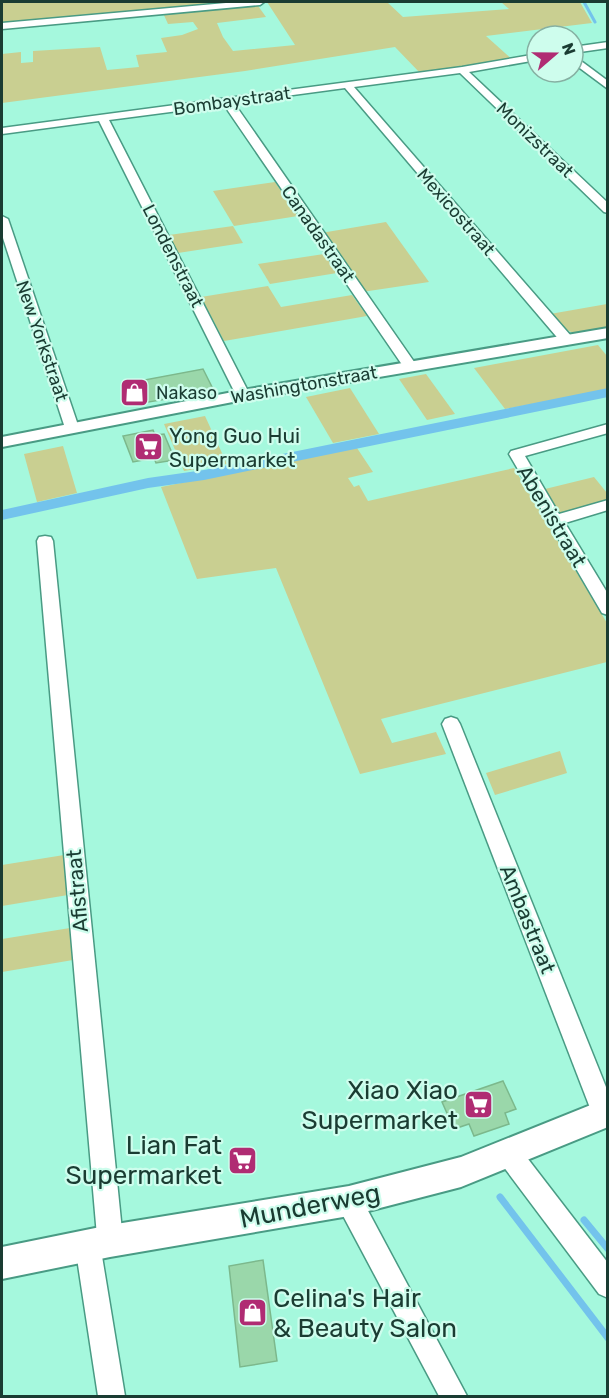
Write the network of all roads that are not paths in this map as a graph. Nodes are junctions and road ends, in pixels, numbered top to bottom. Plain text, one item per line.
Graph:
1 (260, 2) edge
2 (2, 26) edge
3 (608, 45) edge
4 (585, 48) edge
5 (525, 59) edge
6 (585, 68) edge
7 (462, 70) junction
8 (347, 85) junction
9 (608, 86) edge
10 (227, 101) junction
11 (103, 117) junction
12 (2, 131) edge
13 (608, 210) edge
14 (2, 219) edge
15 (608, 333) edge
16 (566, 339) junction
17 (410, 366) junction
18 (243, 395) junction
19 (72, 428) junction
20 (608, 428) edge
21 (2, 442) edge
22 (608, 505) edge
23 (555, 520) junction
24 (45, 541) dead end
25 (600, 580) edge
26 (608, 609) edge
27 (451, 724) dead end
28 (606, 1113) edge
29 (509, 1154) junction
30 (350, 1201) junction
31 (99, 1243) junction
32 (2, 1263) edge
33 (608, 1286) edge
34 (112, 1396) edge
35 (454, 1396) edge

1 - 2 street
3 - 4 street
5 - 7 street, Bombaystraat
6 - 9 street
7 - 8 street, Bombaystraat
7 - 13 street, Monizstraat
8 - 10 street, Bombaystraat
8 - 16 street, Mexicostraat
10 - 11 street, Bombaystraat
10 - 17 street, Canadastraat
11 - 12 street, Bombaystraat
11 - 18 street, Londenstraat
14 - 19 street, New Yorkstraat
15 - 16 street, Washingtonstraat
16 - 17 street, Washingtonstraat
17 - 18 street, Washingtonstraat
18 - 19 street, Washingtonstraat
19 - 21 street, Washingtonstraat
20 - 23 street, Abenistraat
22 - 23 street
23 - 25 street, Abenistraat
24 - 31 street, Afistraat
25 - 26 street, Abenistraat
27 - 28 street, Ambastraat
28 - 29 street, Munderweg
29 - 30 street, Munderweg
29 - 33 street
30 - 31 street, Munderweg
30 - 35 street
31 - 32 street, Munderweg
31 - 34 street, Afistraat

